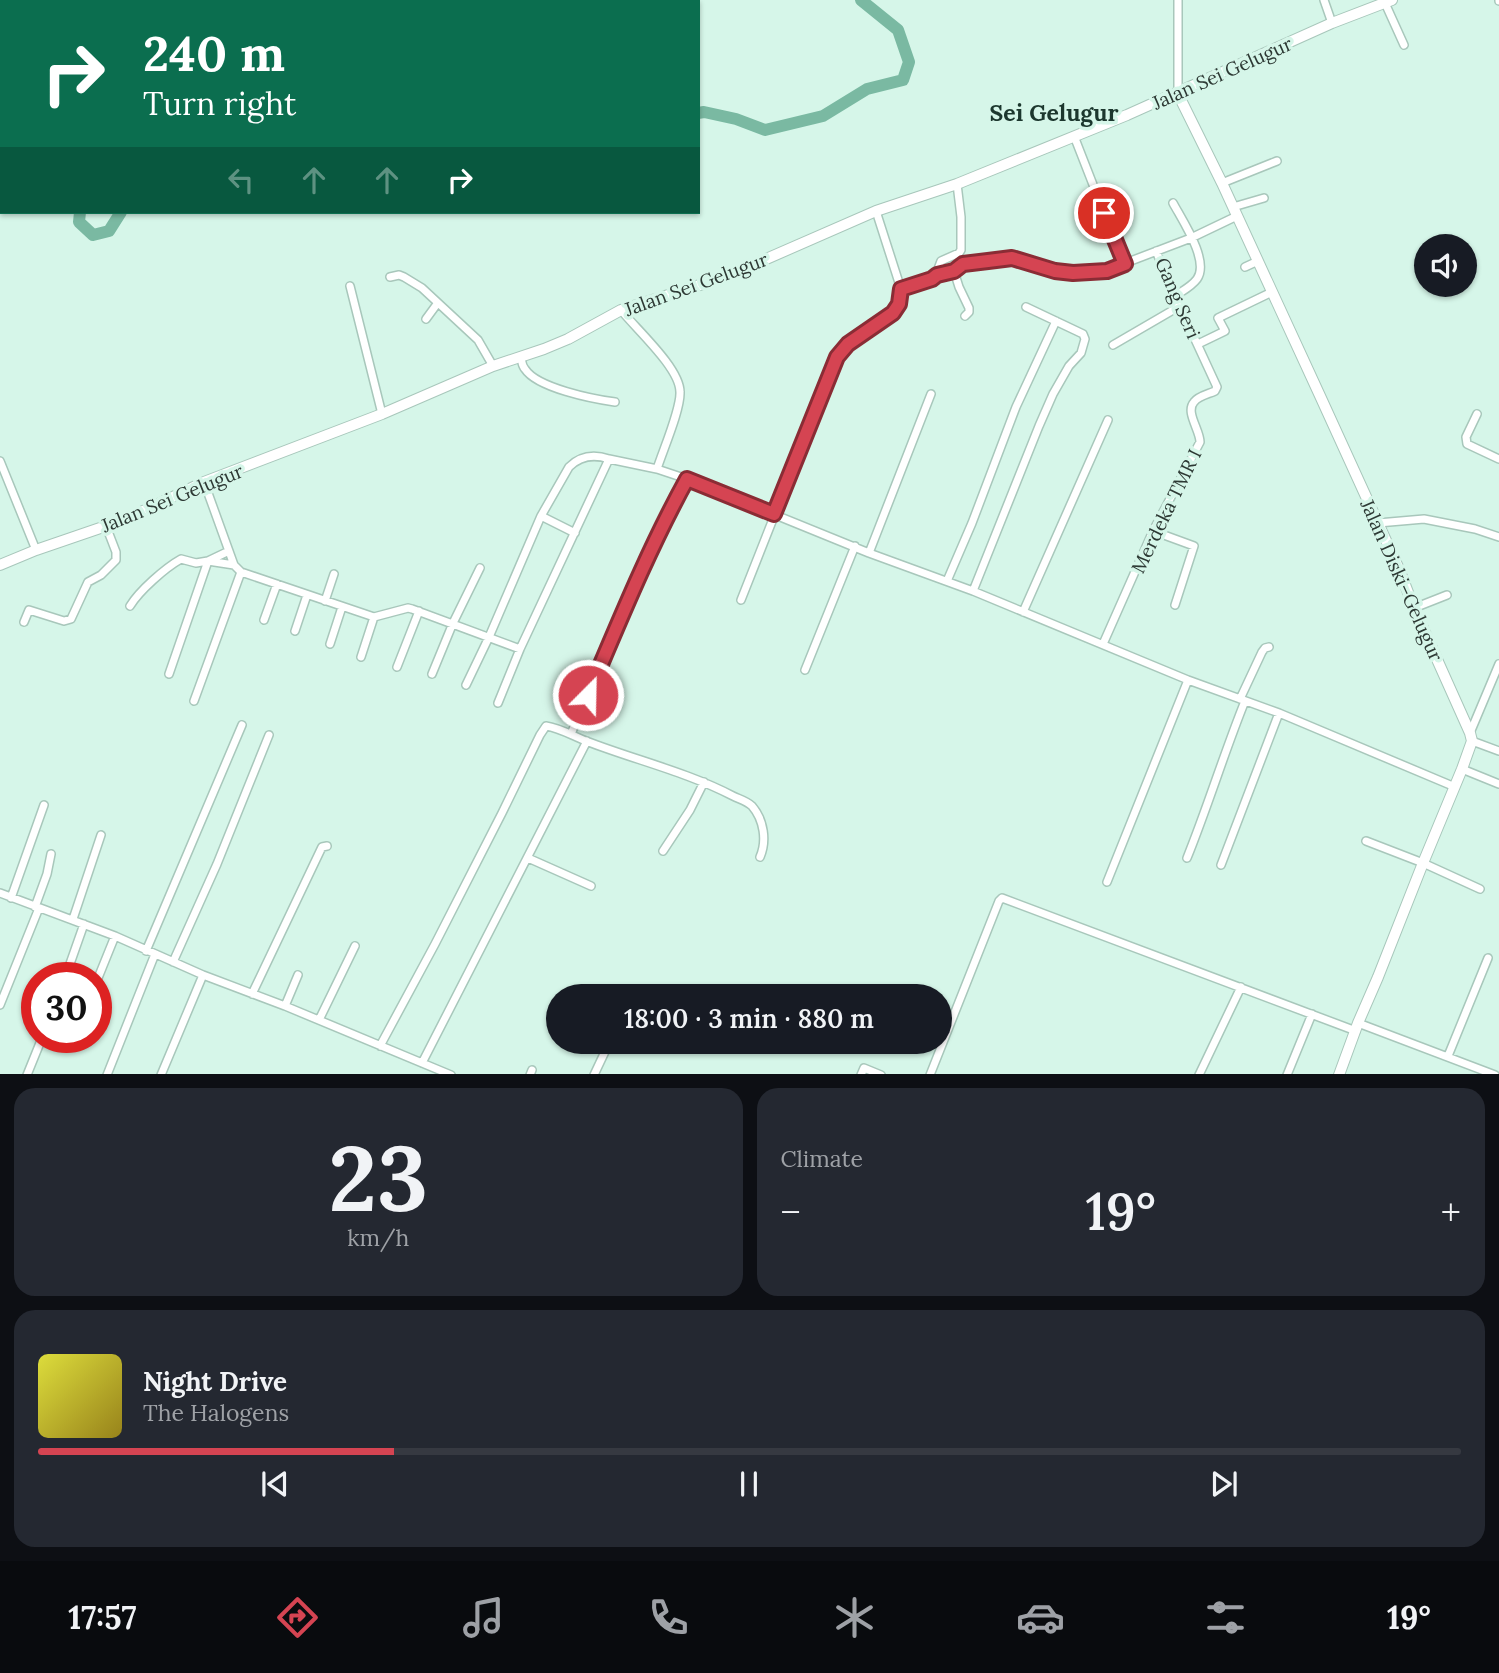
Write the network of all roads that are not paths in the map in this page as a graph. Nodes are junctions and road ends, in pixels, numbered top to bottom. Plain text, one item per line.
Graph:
1 (1178, 0) edge
2 (1324, 0) edge
3 (1388, 1) edge
4 (1332, 23) junction
5 (1404, 44) dead end
6 (1178, 94) junction
7 (1074, 136) junction
8 (1277, 161) dead end
9 (1222, 183) junction
10 (957, 184) junction
11 (1264, 198) dead end
12 (1173, 203) dead end
13 (876, 211) junction
14 (1235, 212) junction
15 (1191, 238) junction
16 (1156, 251) junction
17 (1258, 261) junction
18 (1125, 264) junction
19 (1245, 267) dead end
20 (954, 271) junction
21 (937, 275) junction
22 (390, 276) dead end
23 (350, 286) dead end
24 (901, 289) junction
25 (1272, 292) junction
26 (1175, 296) junction
27 (438, 304) junction
28 (1180, 306) junction
29 (1026, 307) dead end
30 (621, 310) junction
31 (965, 316) dead end
32 (426, 319) dead end
33 (1056, 321) junction
34 (1198, 344) junction
35 (1113, 345) dead end
36 (521, 358) junction
37 (493, 366) junction
38 (1217, 387) joint
39 (931, 394) dead end
40 (615, 402) dead end
41 (382, 414) junction
42 (1477, 414) dead end
43 (1108, 420) dead end
44 (609, 459) junction
45 (1499, 459) edge
46 (0, 461) edge
47 (657, 469) junction
48 (687, 479) junction
49 (204, 482) junction
50 (774, 514) junction
51 (541, 516) junction
52 (1378, 523) junction
53 (106, 526) junction
54 (1153, 531) junction
55 (575, 533) junction
56 (1499, 537) edge
57 (855, 547) junction
58 (36, 550) junction
59 (229, 551) junction
60 (869, 553) junction
61 (208, 561) junction
62 (0, 565) edge
63 (234, 565) junction
64 (480, 568) dead end
65 (241, 572) junction
66 (334, 574) dead end
67 (947, 581) junction
68 (277, 583) junction
69 (973, 591) junction
70 (307, 595) junction
71 (1447, 595) dead end
72 (741, 600) dead end
73 (325, 601) junction
74 (1175, 605) dead end
75 (130, 606) dead end
76 (342, 607) junction
77 (1414, 608) junction
78 (419, 611) junction
79 (1023, 612) junction
80 (374, 617) junction
81 (264, 620) dead end
82 (24, 622) dead end
83 (453, 623) junction
84 (295, 631) dead end
85 (489, 637) junction
86 (330, 644) dead end
87 (1103, 644) junction
88 (1269, 647) dead end
89 (520, 649) junction
90 (361, 657) dead end
91 (1499, 664) edge
92 (397, 667) dead end
93 (805, 670) dead end
94 (169, 674) dead end
95 (432, 674) dead end
96 (1188, 680) junction
97 (466, 685) dead end
98 (1242, 700) junction
99 (194, 701) dead end
100 (498, 703) dead end
101 (1279, 713) junction
102 (242, 725) dead end
103 (571, 734) junction
104 (269, 735) dead end
105 (1471, 737) junction
106 (587, 741) junction
107 (1499, 751) edge
108 (1462, 769) junction
109 (704, 782) junction
110 (1499, 784) edge
111 (1455, 787) junction
112 (44, 805) dead end
113 (101, 835) dead end
114 (1367, 841) dead end
115 (327, 846) dead end
116 (663, 850) dead end
117 (51, 854) dead end
118 (760, 857) dead end
119 (528, 858) junction
120 (1186, 858) dead end
121 (1423, 863) junction
122 (1220, 865) dead end
123 (1107, 882) dead end
124 (591, 886) dead end
125 (1480, 889) dead end
126 (0, 893) edge
127 (11, 898) junction
128 (37, 908) junction
129 (73, 919) junction
130 (84, 924) junction
131 (115, 936) junction
132 (355, 946) dead end
133 (146, 951) junction
134 (155, 954) junction
135 (1488, 958) dead end
136 (71, 962) edge
137 (104, 962) edge
138 (173, 962) junction
139 (204, 975) junction
140 (298, 975) dead end
141 (1241, 987) junction
142 (252, 994) junction
143 (0, 1005) edge
144 (285, 1006) junction
145 (1312, 1014) junction
146 (319, 1020) junction
147 (1357, 1027) junction
148 (380, 1046) junction
149 (36, 1053) edge
150 (604, 1054) edge
151 (1448, 1056) junction
152 (422, 1063) junction
153 (27, 1074) edge
154 (107, 1074) edge
155 (161, 1074) edge
156 (451, 1074) edge
157 (594, 1074) edge
158 (860, 1074) edge
159 (881, 1074) edge
160 (930, 1074) edge
161 (1199, 1074) edge
162 (1287, 1074) edge
163 (1339, 1074) edge
164 (1495, 1074) edge

1 - 6 street
2 - 4 street
3 - 4 main road, Jalan Sei Gelugur
3 - 5 street
4 - 6 main road, Jalan Sei Gelugur
6 - 7 main road, Jalan Sei Gelugur
6 - 9 main road, Jalan Diski–Gelugur
7 - 10 main road, Jalan Sei Gelugur
7 - 18 street
8 - 9 street
9 - 14 main road, Jalan Diski–Gelugur
10 - 13 main road, Jalan Sei Gelugur
10 - 21 street
11 - 14 street, Gang Seri
12 - 15 street
13 - 24 street
13 - 30 main road, Jalan Sei Gelugur
14 - 15 street, Gang Seri
14 - 17 main road, Jalan Diski–Gelugur
15 - 16 street, Gang Seri
15 - 26 street
16 - 18 street
16 - 26 street, Gang Seri
17 - 19 street
17 - 25 main road, Jalan Diski–Gelugur
18 - 20 street
20 - 21 street
20 - 31 street
21 - 24 street
22 - 27 street
23 - 41 street
24 - 50 street
25 - 34 street
25 - 52 main road, Jalan Diski–Gelugur
26 - 28 street, Gang Seri
27 - 32 street
27 - 37 street
28 - 34 street, Gang Seri
28 - 35 street
29 - 33 street
30 - 36 main road, Jalan Sei Gelugur
30 - 47 street
33 - 67 street
33 - 69 street
34 - 38 street, Gang Seri
36 - 37 main road, Jalan Sei Gelugur
36 - 40 street
37 - 41 main road, Jalan Sei Gelugur
38 - 54 street, Merdeka TMR I
39 - 60 street
41 - 49 main road, Jalan Sei Gelugur
42 - 45 street
43 - 79 street
44 - 47 street
44 - 51 street
44 - 55 street
46 - 58 street
47 - 48 street
48 - 50 street
48 - 103 street
49 - 53 main road, Jalan Sei Gelugur
49 - 59 street
50 - 57 street
50 - 72 street
51 - 55 street
51 - 85 street
52 - 56 street
52 - 77 main road, Jalan Diski–Gelugur
53 - 58 main road, Jalan Sei Gelugur
53 - 82 street
54 - 74 street
54 - 87 street, Merdeka TMR I
55 - 89 street
57 - 60 street
57 - 93 street
58 - 62 main road, Jalan Sei Gelugur
59 - 61 street
59 - 63 street
60 - 67 street
61 - 63 street
61 - 75 street
61 - 94 street
63 - 65 street
64 - 83 street
65 - 68 street
65 - 99 street
66 - 73 street
67 - 69 street
68 - 70 street
68 - 81 street
69 - 79 street
70 - 73 street
70 - 84 street
71 - 77 street
73 - 76 street
76 - 80 street
76 - 86 street
77 - 105 main road, Jalan Diski–Gelugur
78 - 80 street
78 - 83 street
78 - 92 street
79 - 87 street
80 - 90 street
83 - 85 street
83 - 95 street
85 - 89 street
85 - 97 street
87 - 96 street
88 - 98 street
89 - 100 street
91 - 105 street
96 - 98 street
96 - 123 street
98 - 101 street
98 - 120 street
101 - 111 street
101 - 122 street
102 - 133 street
103 - 106 street
103 - 148 street
104 - 138 street
105 - 107 street
105 - 108 main road
106 - 109 street
106 - 119 street
108 - 110 street
108 - 111 main road
109 - 116 street
109 - 118 street
111 - 121 main road
112 - 127 street
113 - 129 street
114 - 121 street
115 - 142 street
117 - 128 street
119 - 124 street
119 - 152 street
121 - 125 street
121 - 147 main road
126 - 127 street
127 - 128 street
128 - 129 street
128 - 143 street
129 - 130 street
130 - 131 street
130 - 136 street
131 - 133 street
131 - 137 street
132 - 146 street
133 - 134 street
134 - 138 street
134 - 154 street
135 - 151 street
138 - 139 street
139 - 142 street
139 - 155 street
140 - 144 street
141 - 145 street
141 - 160 street
141 - 161 street
142 - 144 street
144 - 146 street
145 - 147 street
145 - 162 street
146 - 148 street
147 - 151 street
147 - 163 main road
148 - 152 street
149 - 153 street
150 - 157 street
151 - 164 street
152 - 156 street
158 - 159 street

